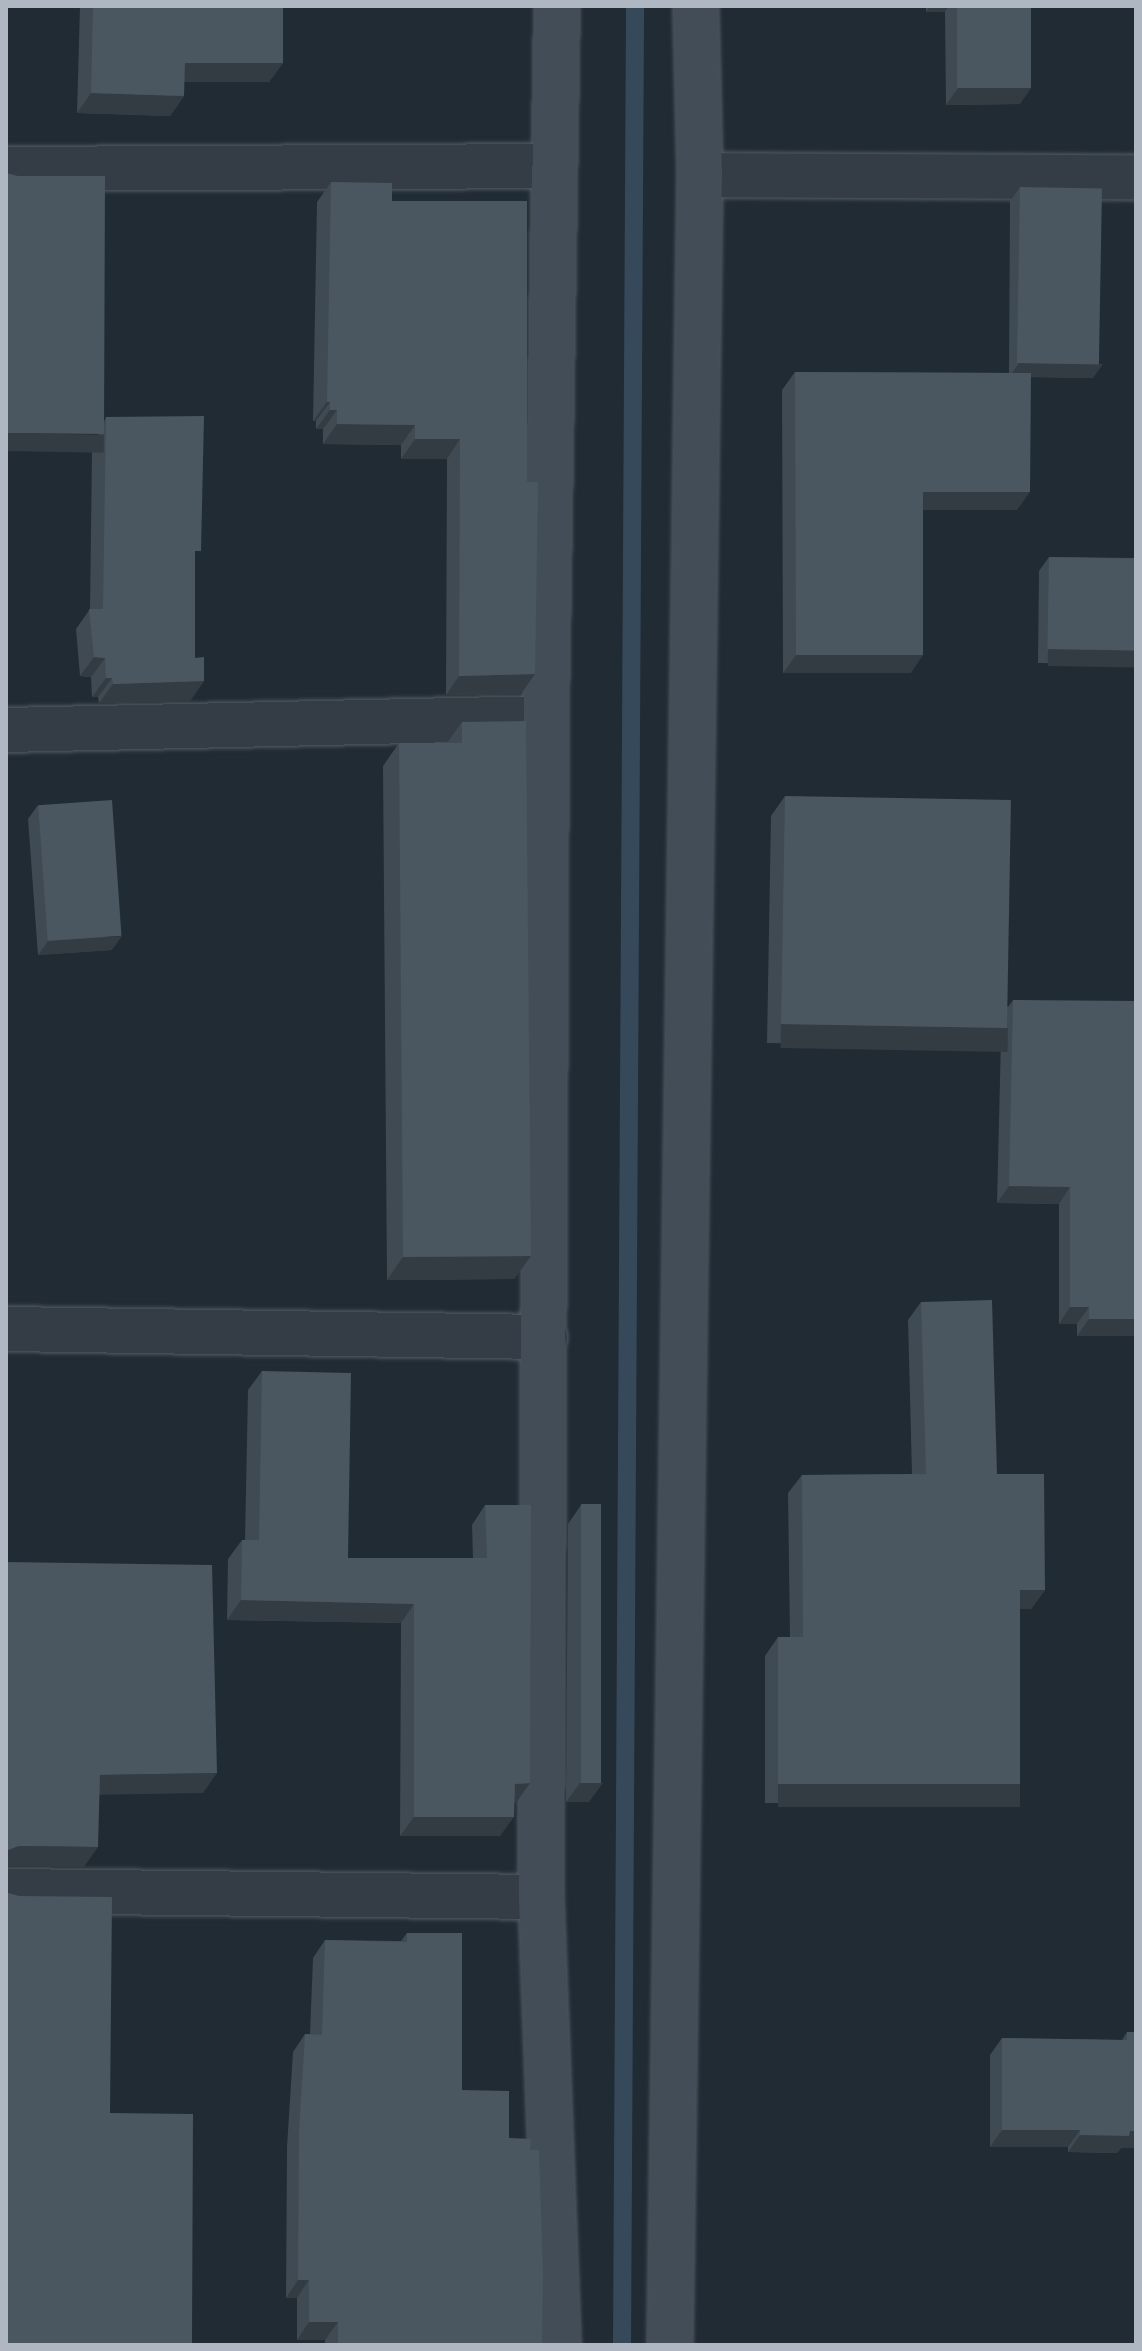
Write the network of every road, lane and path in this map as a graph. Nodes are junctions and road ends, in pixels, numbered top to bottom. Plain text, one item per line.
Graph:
1 (557, 6) edge
2 (696, 6) edge
3 (553, 166) junction
4 (6, 169) edge
5 (700, 175) junction
6 (1136, 177) edge
7 (546, 718) junction
8 (6, 730) edge
9 (6, 1329) edge
10 (545, 1337) junction
11 (6, 1891) edge
12 (541, 1897) junction
13 (558, 2345) edge
14 (670, 2345) edge

1 - 3 street
2 - 5 street
3 - 4 street
3 - 7 street
5 - 6 street
5 - 14 street
7 - 8 street
7 - 10 street
9 - 10 street
10 - 12 street
11 - 12 street
12 - 13 street

